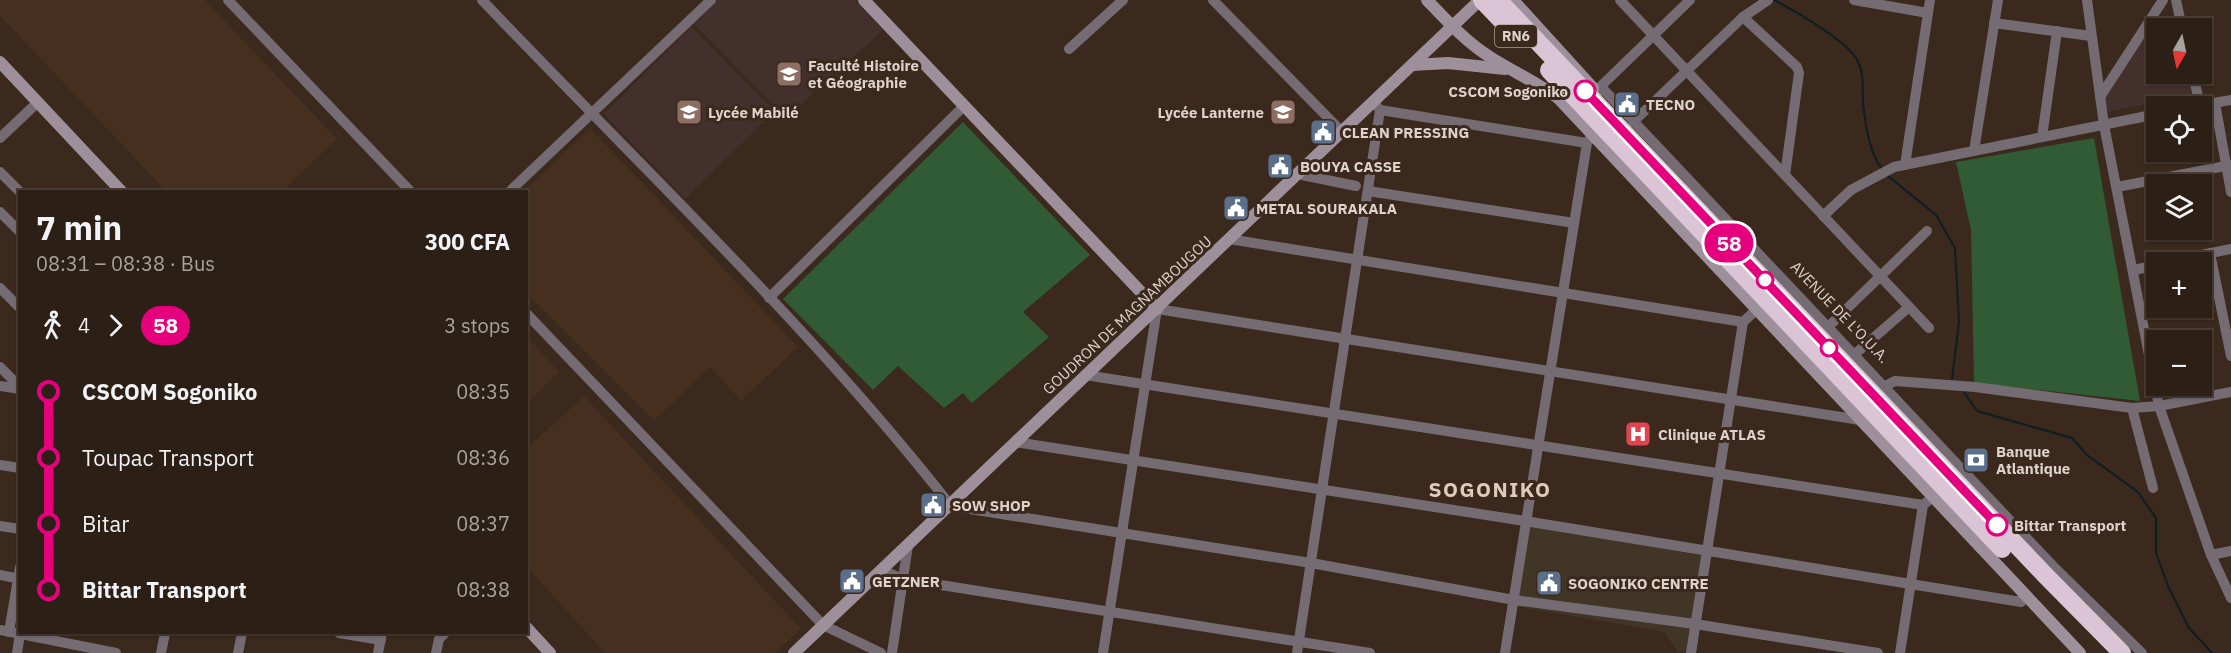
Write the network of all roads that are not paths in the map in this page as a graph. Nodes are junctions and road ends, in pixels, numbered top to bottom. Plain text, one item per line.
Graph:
1 (228, 0) edge
2 (482, 0) edge
3 (711, 0) edge
4 (864, 0) edge
5 (1123, 0) edge
6 (1213, 0) edge
7 (1427, 0) edge
8 (1481, 0) edge
9 (1498, 0) edge
10 (1513, 0) edge
11 (1620, 0) edge
12 (1690, 0) edge
13 (1768, 0) edge
14 (1854, 0) edge
15 (1930, 0) edge
16 (1998, 0) edge
17 (2087, 0) edge
18 (2163, 0) edge
19 (2176, 0) edge
20 (1928, 13) junction
21 (1743, 16) junction
22 (2180, 18) edge
23 (1994, 23) junction
24 (1453, 27) junction
25 (2057, 32) junction
26 (1653, 36) junction
27 (2091, 36) junction
28 (1069, 50) dead end
29 (0, 62) edge
30 (1412, 64) junction
31 (1512, 70) junction
32 (1686, 70) junction
33 (1597, 89) junction
34 (2100, 97) junction
35 (2231, 99) edge
36 (37, 103) junction
37 (2215, 103) junction
38 (2212, 104) edge
39 (1376, 105) junction
40 (964, 106) junction
41 (591, 114) junction
42 (2146, 116) edge
43 (1633, 122) junction
44 (2104, 125) junction
45 (1597, 130) junction
46 (1341, 131) junction
47 (2042, 137) junction
48 (0, 138) edge
49 (1974, 151) junction
50 (2229, 165) edge
51 (1900, 166) junction
52 (0, 172) edge
53 (1297, 174) junction
54 (1785, 175) junction
55 (1356, 186) dead end
56 (2117, 187) junction
57 (18, 190) edge
58 (120, 190) edge
59 (409, 190) edge
60 (511, 190) edge
61 (1368, 191) junction
62 (2231, 192) edge
63 (0, 212) edge
64 (1823, 216) junction
65 (1574, 223) junction
66 (18, 230) edge
67 (1927, 231) dead end
68 (1229, 239) junction
69 (2231, 249) edge
70 (2212, 253) edge
71 (1357, 260) junction
72 (2212, 261) edge
73 (2146, 267) edge
74 (2134, 270) junction
75 (1881, 277) junction
76 (0, 288) edge
77 (1563, 293) junction
78 (769, 298) junction
79 (18, 306) edge
80 (1909, 307) junction
81 (1157, 309) junction
82 (1756, 310) junction
83 (528, 315) edge
84 (1743, 322) junction
85 (1829, 326) junction
86 (1929, 328) dead end
87 (2228, 328) edge
88 (1345, 339) junction
89 (1856, 354) junction
90 (2231, 356) edge
91 (0, 367) edge
92 (1550, 371) junction
93 (1085, 375) junction
94 (1145, 384) junction
95 (0, 386) edge
96 (18, 386) edge
97 (1885, 386) junction
98 (18, 388) edge
99 (2231, 392) edge
100 (1731, 400) junction
101 (2159, 406) junction
102 (2132, 408) junction
103 (1334, 414) junction
104 (1860, 420) junction
105 (1015, 442) junction
106 (1538, 446) junction
107 (1133, 462) junction
108 (0, 465) edge
109 (18, 468) edge
110 (1719, 474) junction
111 (2153, 488) dead end
112 (1322, 491) junction
113 (1928, 501) junction
114 (951, 506) junction
115 (1525, 521) junction
116 (0, 526) edge
117 (18, 529) edge
118 (1122, 533) junction
119 (908, 545) junction
120 (1707, 552) junction
121 (2231, 552) edge
122 (2211, 555) junction
123 (1311, 563) junction
124 (882, 570) junction
125 (0, 575) edge
126 (18, 575) edge
127 (903, 579) junction
128 (18, 581) edge
129 (1911, 584) junction
130 (2023, 594) junction
131 (2231, 598) edge
132 (1514, 600) junction
133 (1109, 612) junction
134 (1695, 624) junction
135 (823, 625) junction
136 (528, 629) edge
137 (9, 632) edge
138 (19, 634) edge
139 (165, 634) edge
140 (242, 634) edge
141 (350, 634) edge
142 (444, 634) edge
143 (381, 637) edge
144 (1298, 647) edge
145 (17, 653) edge
146 (116, 653) edge
147 (161, 653) edge
148 (238, 653) edge
149 (378, 653) edge
150 (436, 653) edge
151 (550, 653) edge
152 (795, 653) edge
153 (881, 653) edge
154 (892, 653) edge
155 (1103, 653) edge
156 (1370, 653) edge
157 (1505, 653) edge
158 (1691, 653) edge
159 (1878, 653) edge
160 (1900, 653) edge
161 (2080, 653) edge
162 (2105, 653) edge
163 (2122, 653) edge
164 (2142, 653) edge

1 - 59 street
2 - 41 street
3 - 41 street
4 - 40 street
5 - 28 street
6 - 46 street
7 - 24 street
8 - 24 street, GOUDRON DE MAGNAMBOUGOU
8 - 45 highway, RN6
9 - 45 highway, RN6
10 - 33 street, AVENUE DE L'O.U.A.
11 - 26 street
12 - 26 street
13 - 21 street
14 - 20 street
15 - 20 street
16 - 23 street
17 - 27 street
18 - 34 street
19 - 22 street
20 - 51 street
21 - 32 street
21 - 54 street
23 - 25 street
23 - 49 street
24 - 30 street, GOUDRON DE MAGNAMBOUGOU
24 - 31 street
25 - 27 street
25 - 47 street
26 - 32 street
26 - 33 street
27 - 34 street
29 - 36 street
30 - 31 street
30 - 39 street, GOUDRON DE MAGNAMBOUGOU
31 - 45 street
32 - 43 street
32 - 54 street
33 - 43 street, AVENUE DE L'O.U.A.
33 - 45 street
34 - 44 street
35 - 37 street
36 - 48 street
36 - 58 street
37 - 38 street
37 - 50 street
39 - 45 street
39 - 46 street, GOUDRON DE MAGNAMBOUGOU
39 - 61 street
40 - 78 street
40 - 81 street
41 - 60 street
41 - 78 street
42 - 44 street
43 - 85 street, AVENUE DE L'O.U.A.
44 - 47 street
44 - 56 street
45 - 65 street
45 - 82 street
45 - 162 highway, RN6
45 - 163 highway, RN6
46 - 53 street, GOUDRON DE MAGNAMBOUGOU
47 - 49 street
49 - 51 street
50 - 56 street
50 - 62 street
51 - 64 street
52 - 57 street
53 - 55 street
53 - 68 street, GOUDRON DE MAGNAMBOUGOU
54 - 64 street
56 - 74 street
61 - 65 street
61 - 71 street
63 - 66 street
64 - 75 street
65 - 77 street
67 - 75 street
68 - 71 street
68 - 81 street, GOUDRON DE MAGNAMBOUGOU
69 - 70 street
71 - 77 street
71 - 88 street
72 - 87 street
73 - 74 street
74 - 101 street
75 - 80 street
75 - 85 street
76 - 79 street
77 - 84 street
77 - 92 street
78 - 114 street
80 - 86 street
80 - 89 street
81 - 88 street
81 - 93 street, GOUDRON DE MAGNAMBOUGOU
81 - 94 street
82 - 84 street
82 - 104 street
83 - 135 street
84 - 100 street
85 - 89 street, AVENUE DE L'O.U.A.
87 - 90 street
88 - 92 street
88 - 103 street
89 - 97 street, AVENUE DE L'O.U.A.
91 - 96 street
92 - 100 street
92 - 106 street
93 - 94 street
93 - 105 street, GOUDRON DE MAGNAMBOUGOU
94 - 103 street
94 - 107 street
95 - 98 street
97 - 102 street
97 - 164 street, AVENUE DE L'O.U.A.
99 - 101 street
100 - 104 street
100 - 110 street
101 - 102 street
101 - 122 street
102 - 111 street
103 - 106 street
103 - 112 street
104 - 113 street
105 - 107 street
105 - 114 street, GOUDRON DE MAGNAMBOUGOU
106 - 110 street
106 - 115 street
107 - 112 street
107 - 118 street
108 - 109 street
110 - 113 street
110 - 120 street
112 - 115 street
112 - 123 street
113 - 129 street
113 - 130 street
114 - 118 street
114 - 119 street, GOUDRON DE MAGNAMBOUGOU
115 - 120 street
115 - 132 street
116 - 117 street
118 - 123 street
118 - 133 street
119 - 124 street, GOUDRON DE MAGNAMBOUGOU
119 - 127 street
120 - 129 street
120 - 134 street
121 - 122 street
122 - 131 street
123 - 132 street
123 - 144 street
124 - 127 street
124 - 135 street, GOUDRON DE MAGNAMBOUGOU
125 - 126 street
127 - 133 street
127 - 154 street
128 - 137 street
129 - 130 street
129 - 160 street
130 - 161 street
132 - 134 street
132 - 157 street
133 - 144 street
133 - 155 street
134 - 158 street
134 - 159 street
135 - 152 street, GOUDRON DE MAGNAMBOUGOU
135 - 153 street
136 - 151 street
137 - 145 street
138 - 146 street
139 - 147 street
140 - 148 street
141 - 143 street
142 - 150 street
143 - 149 street
144 - 156 street

